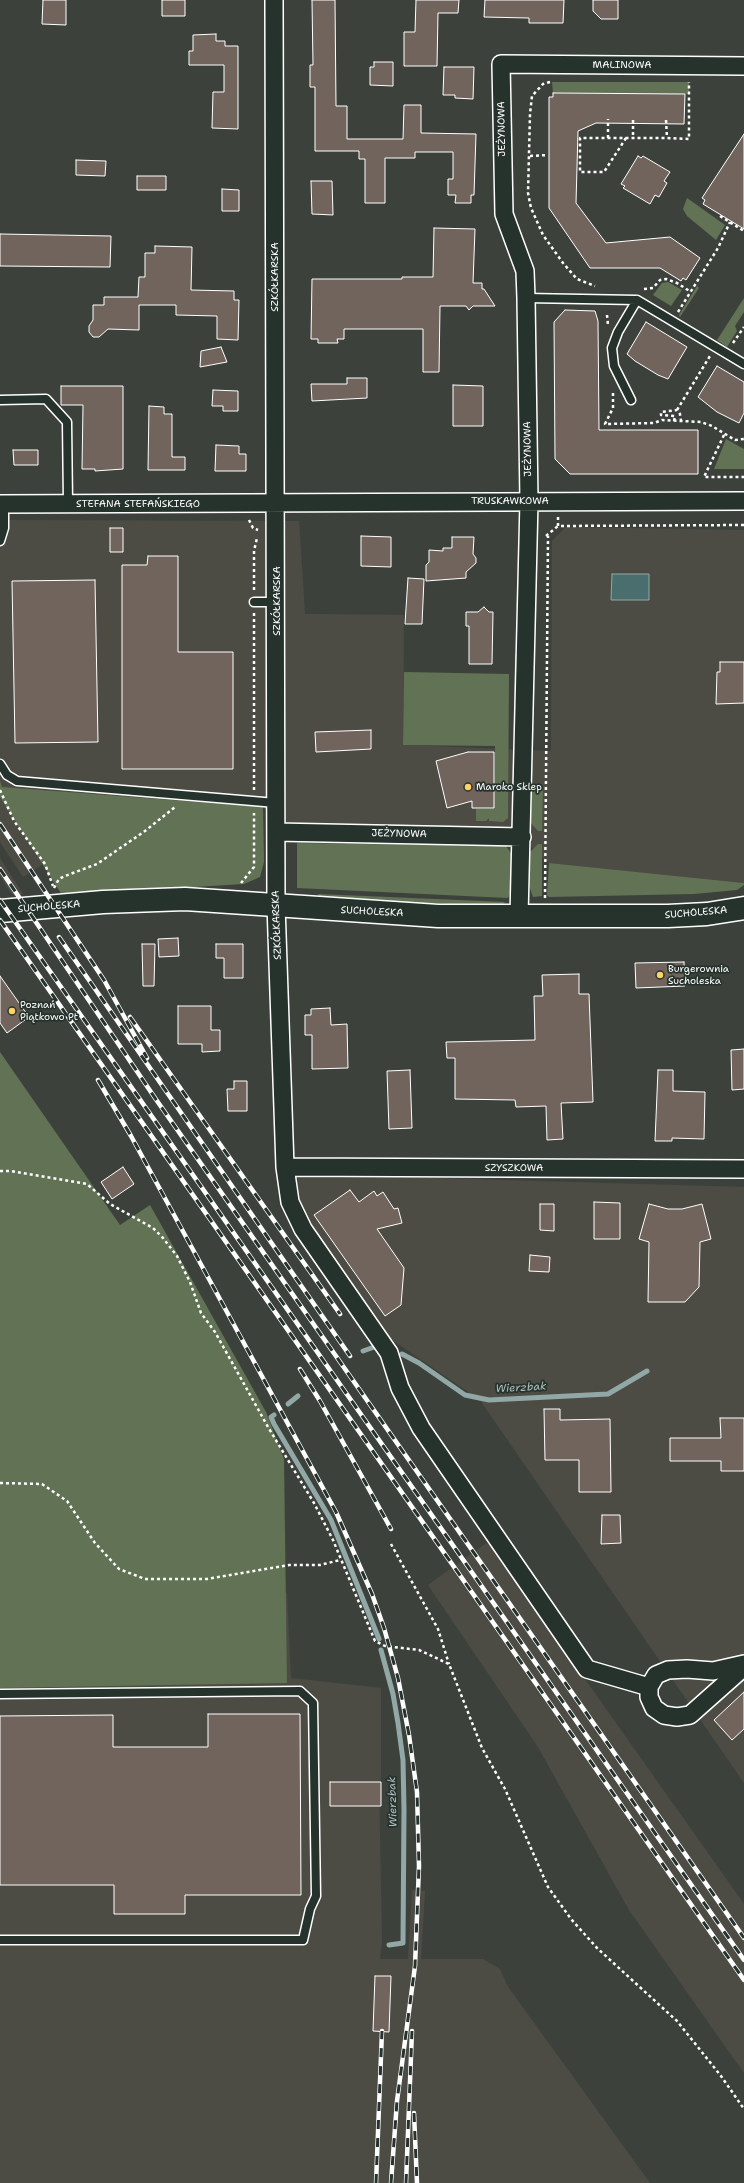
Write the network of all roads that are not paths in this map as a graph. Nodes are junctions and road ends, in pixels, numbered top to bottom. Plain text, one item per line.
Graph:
1 (274, 0) edge
2 (501, 64) joint
3 (744, 66) edge
4 (526, 298) junction
5 (637, 300) junction
6 (744, 364) edge
7 (0, 400) edge
8 (631, 400) dead end
9 (529, 501) junction
10 (744, 501) edge
11 (276, 503) junction
12 (2, 504) edge
13 (68, 504) junction
14 (0, 541) edge
15 (254, 602) dead end
16 (277, 602) junction
17 (0, 764) edge
18 (276, 803) junction
19 (276, 832) junction
20 (522, 837) junction
21 (276, 904) junction
22 (519, 908) junction
23 (744, 908) edge
24 (0, 911) edge
25 (285, 1167) junction
26 (744, 1169) edge
27 (744, 1665) edge
28 (649, 1687) junction
29 (0, 1694) edge
30 (0, 1940) edge

1 - 11 street, SZKÓŁKARSKA
2 - 3 street, MALINOWA
2 - 4 street, JEŻYNOWA
4 - 5 lane
4 - 9 street, JEŻYNOWA
5 - 6 lane
5 - 8 lane
7 - 13 lane
9 - 10 street, TRUSKAWKOWA
9 - 11 street, TRUSKAWKOWA
9 - 20 street, JEŻYNOWA
11 - 13 street, STEFANA STEFAŃSKIEGO
11 - 16 street, SZKÓŁKARSKA
12 - 13 street, STEFANA STEFAŃSKIEGO
12 - 14 lane
15 - 16 lane
16 - 18 street, SZKÓŁKARSKA
17 - 18 lane
18 - 19 street, SZKÓŁKARSKA
19 - 20 street, JEŻYNOWA
19 - 21 street, SZKÓŁKARSKA
20 - 22 street, JEŻYNOWA
21 - 22 street, SUCHOLESKA
21 - 24 street, SUCHOLESKA
21 - 25 street, SZKÓŁKARSKA
22 - 23 street, SUCHOLESKA
25 - 26 street, SZYSZKOWA
25 - 28 street, SZKÓŁKARSKA
27 - 28 street
27 - 28 street
29 - 30 lane

